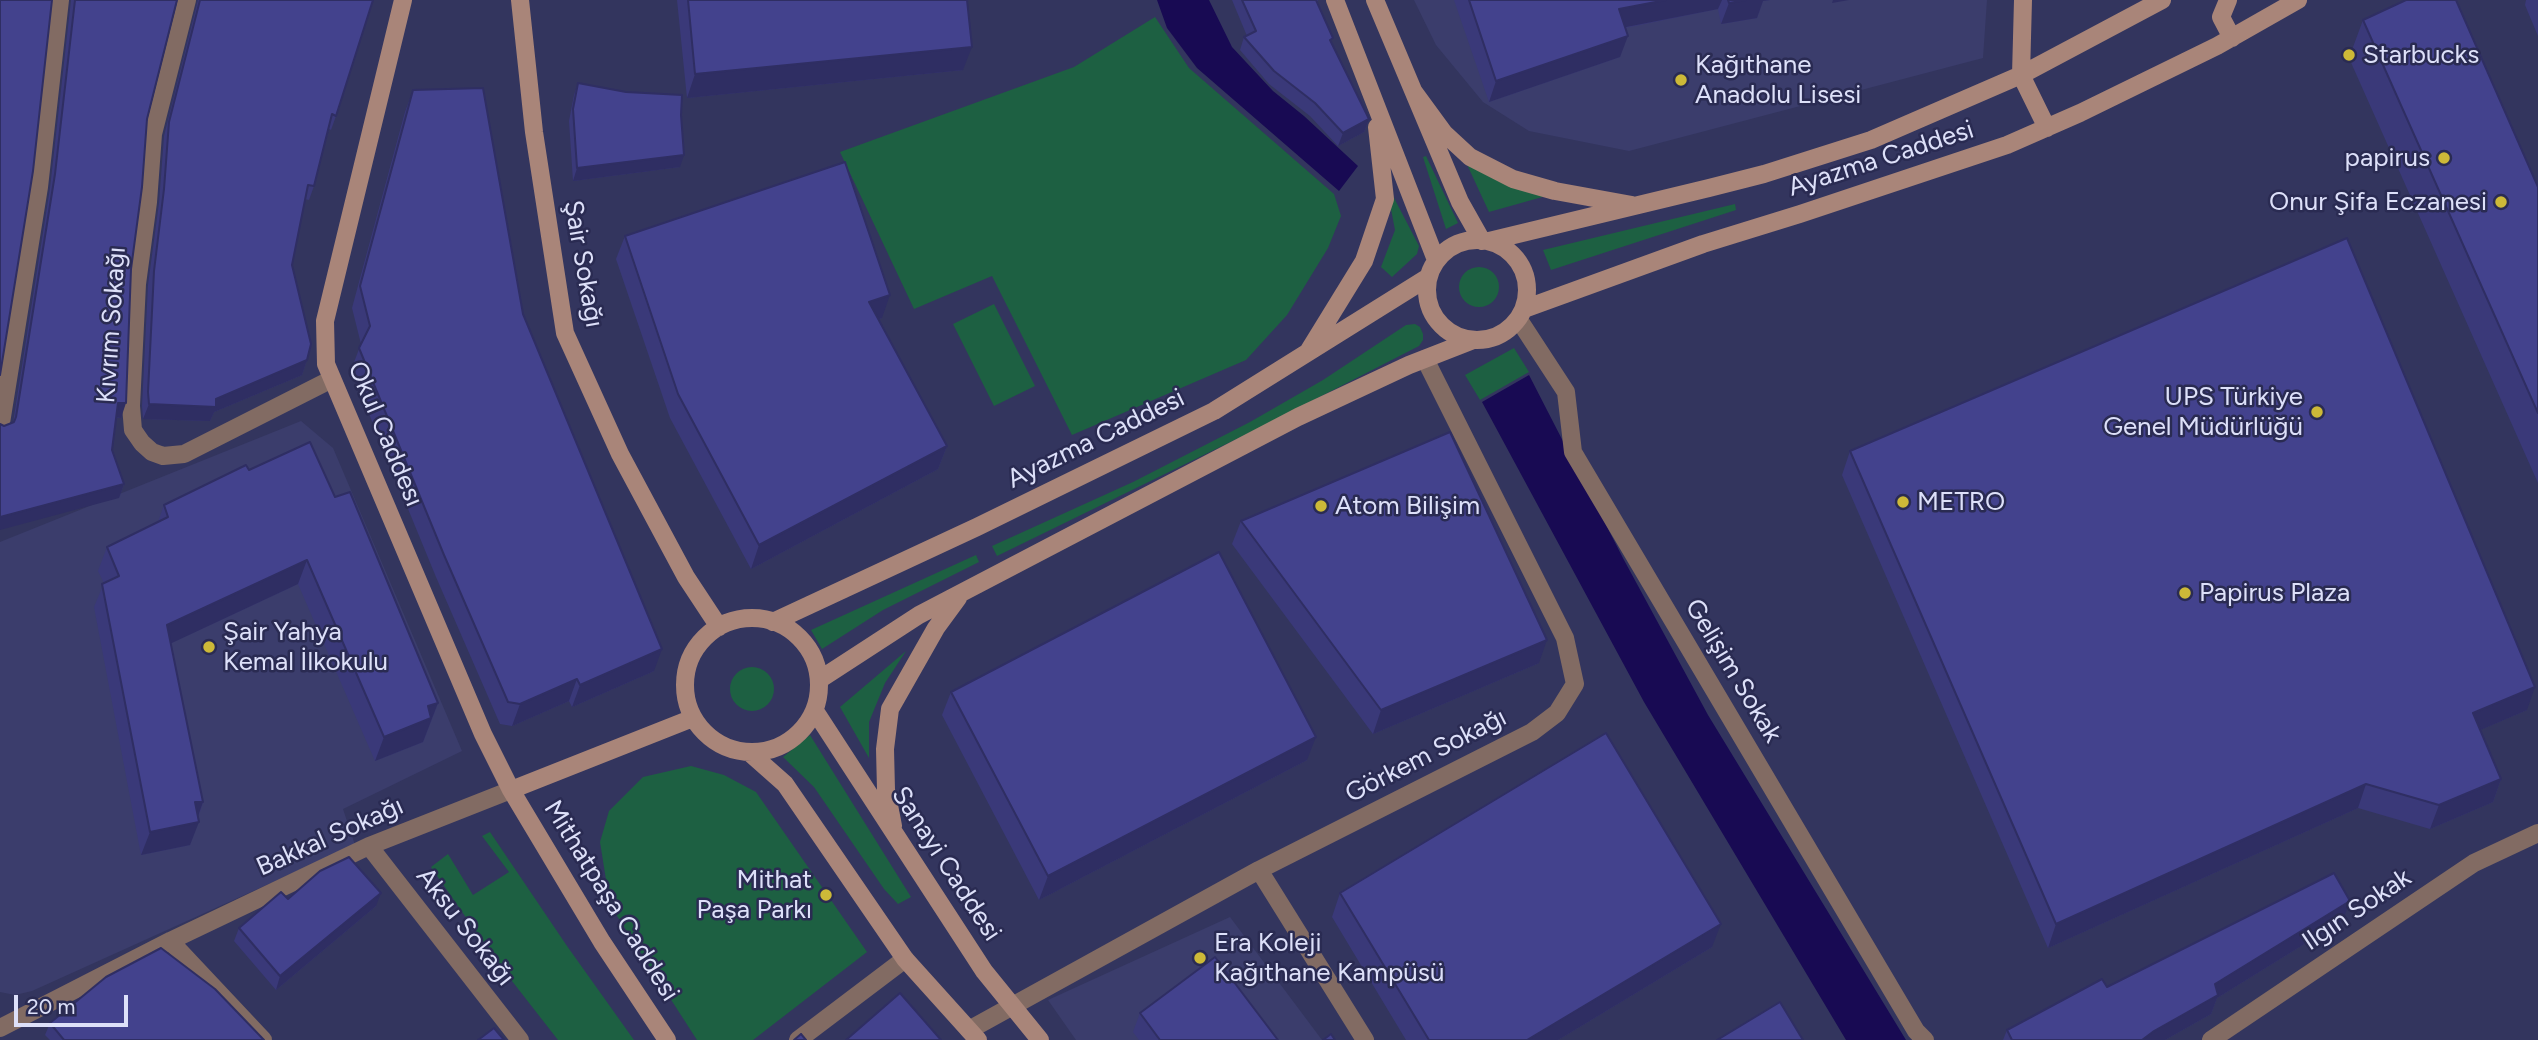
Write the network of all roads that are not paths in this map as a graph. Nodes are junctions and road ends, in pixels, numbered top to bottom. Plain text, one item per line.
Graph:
1 (60, 0) edge
2 (187, 0) edge
3 (403, 0) edge
4 (520, 0) edge
5 (1335, 0) edge
6 (1375, 0) edge
7 (2023, 0) edge
8 (2162, 0) edge
9 (2228, 0) edge
10 (2298, 0) edge
11 (2232, 37) junction
12 (2021, 75) junction
13 (1414, 92) junction
14 (1375, 103) junction
15 (2047, 128) junction
16 (1639, 206) junction
17 (1485, 241) junction
18 (1436, 260) junction
19 (1427, 278) junction
20 (1521, 315) junction
21 (1473, 340) junction
22 (1305, 356) junction
23 (1425, 359) junction
24 (332, 379) junction
25 (0, 429) edge
26 (962, 592) junction
27 (773, 622) junction
28 (719, 627) junction
29 (819, 680) junction
30 (814, 712) junction
31 (693, 718) junction
32 (750, 752) junction
33 (510, 790) junction
34 (894, 833) junction
35 (2538, 833) edge
36 (369, 846) junction
37 (1259, 870) junction
38 (170, 941) junction
39 (905, 959) junction
40 (1011, 1005) junction
41 (0, 1028) edge
42 (974, 1035) edge
43 (264, 1040) edge
44 (520, 1040) edge
45 (667, 1040) edge
46 (798, 1040) edge
47 (1040, 1040) edge
48 (1365, 1040) edge
49 (1925, 1040) edge
50 (2211, 1040) edge

1 - 25 street
2 - 24 street, Kıvrım Sokağı
3 - 24 main road, Okul Caddesı
4 - 28 main road, Şair Sokağı
5 - 14 main road
6 - 13 main road
7 - 12 main road
8 - 12 main road, Ayazma Caddesi
9 - 11 main road
10 - 11 main road, Ayazma Caddesi
11 - 15 main road, Ayazma Caddesi
12 - 15 main road
12 - 16 main road, Ayazma Caddesi
13 - 16 main road
13 - 17 main road
14 - 18 main road
14 - 22 main road
15 - 20 main road, Ayazma Caddesi
16 - 17 main road, Ayazma Caddesi
17 - 18 main road
17 - 20 main road
18 - 19 main road
19 - 21 main road
19 - 22 main road, Ayazma Caddesi
20 - 21 main road, Ayazma Caddesi
20 - 49 street, Gelişim Sokak
21 - 23 main road, Ayazma Caddesi
22 - 27 main road, Ayazma Caddesi
23 - 26 main road, Ayazma Caddesi
23 - 37 street, Görkem Sokağı
24 - 33 main road, Okul Caddesı
26 - 29 main road, Ayazma Caddesi
26 - 34 main road
27 - 28 main road
27 - 29 main road
28 - 31 main road
29 - 30 main road
30 - 32 main road
30 - 34 main road, Sanayi Caddesi
31 - 32 main road
31 - 33 main road, Bakkal Sokağı
32 - 39 main road
33 - 36 street, Bakkal Sokağı
33 - 45 main road, Mithatpaşa Caddesi
34 - 40 main road, Sanayi Caddesi
35 - 50 street, Ilgın Sokak
36 - 38 street, Bakkal Sokağı
36 - 44 street, Aksu Sokağı
37 - 40 street, Görkem Sokağı
37 - 48 street
38 - 41 street, Bakkal Sokağı
38 - 43 street
39 - 42 main road
39 - 46 street
40 - 42 street, Görkem Sokağı
40 - 47 main road, Sanayi Caddesi

